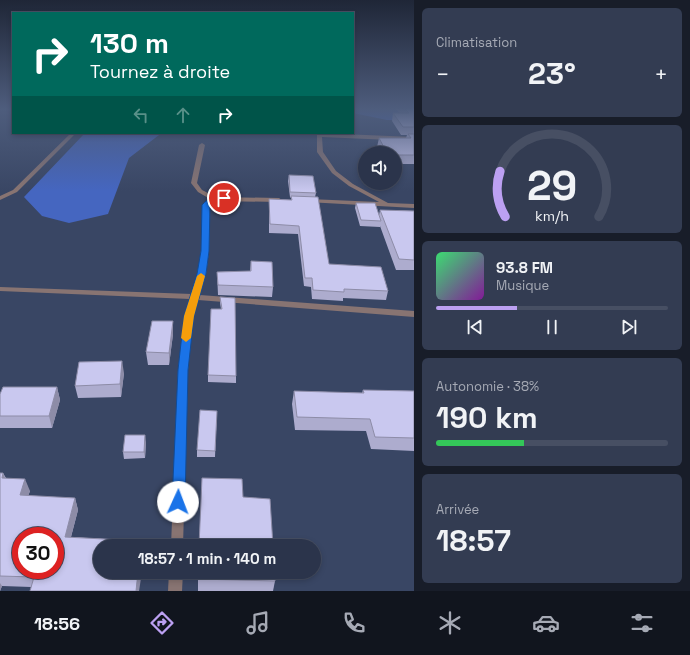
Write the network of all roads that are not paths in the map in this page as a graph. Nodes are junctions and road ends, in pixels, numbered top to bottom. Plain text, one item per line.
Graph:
1 (71, 136) edge
2 (319, 136) edge
3 (349, 136) edge
4 (414, 139) edge
5 (202, 145) dead end
6 (0, 198) edge
7 (215, 199) junction
8 (286, 201) edge
9 (302, 201) edge
10 (387, 205) junction
11 (414, 206) edge
12 (0, 289) edge
13 (195, 297) junction
14 (414, 314) edge
15 (177, 539) edge
16 (176, 579) edge
17 (175, 591) edge

1 - 6 street
2 - 10 street
3 - 4 street
5 - 7 street
7 - 8 street
7 - 13 street
9 - 10 street
10 - 11 street
12 - 13 street
13 - 14 street
13 - 15 street
16 - 17 street

